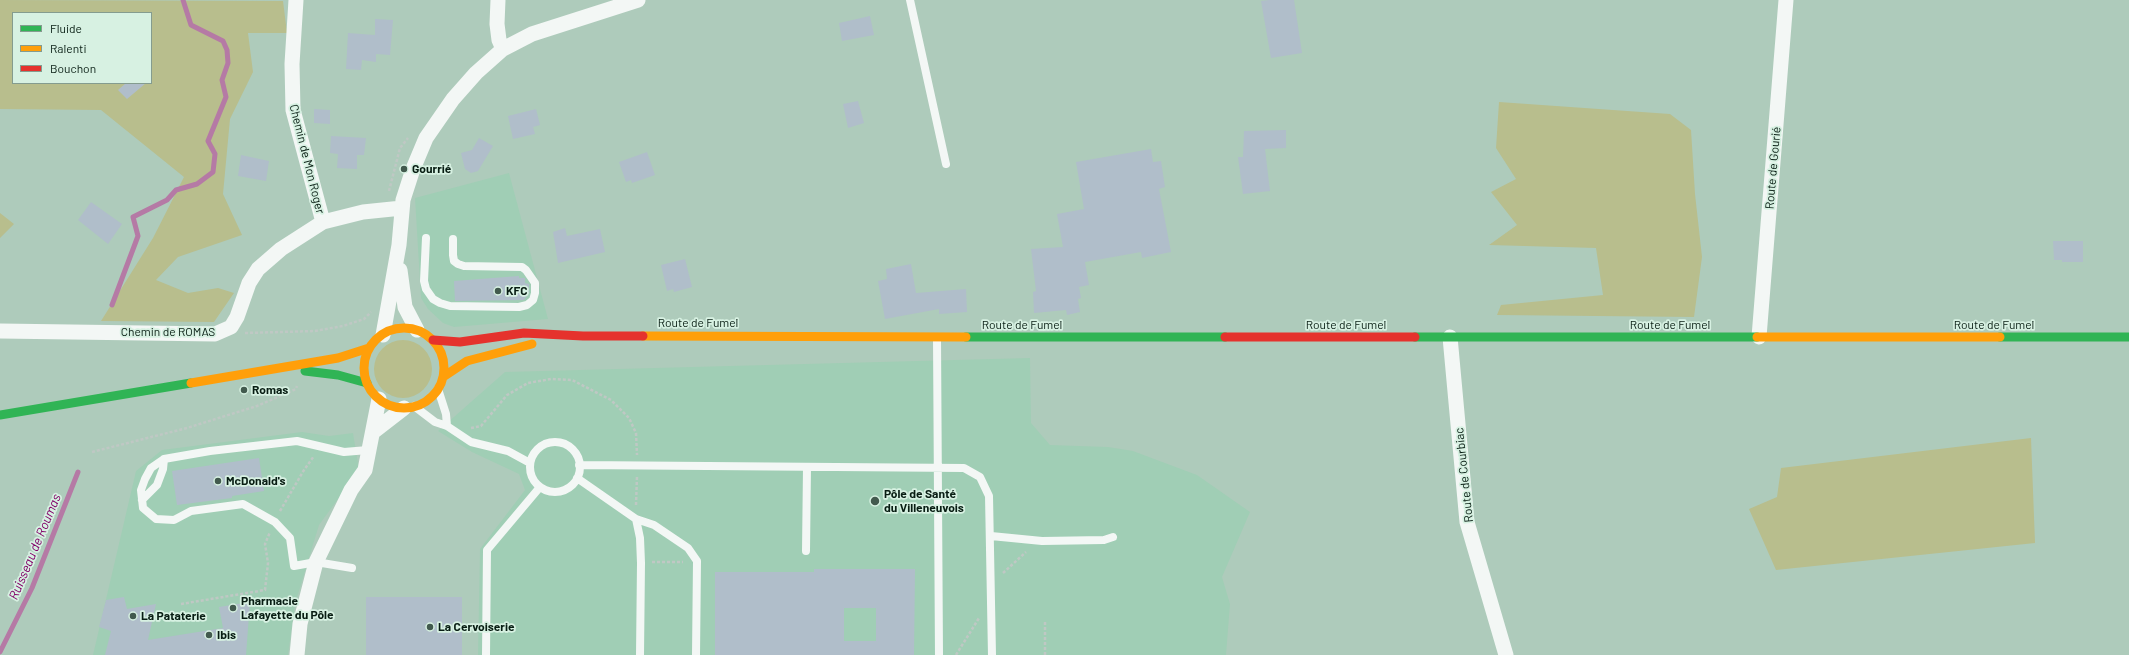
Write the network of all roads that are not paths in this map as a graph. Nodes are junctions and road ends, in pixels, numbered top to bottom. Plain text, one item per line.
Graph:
1 (296, 0) edge
2 (498, 0) edge
3 (638, 0) edge
4 (910, 0) edge
5 (1786, 0) edge
6 (503, 50) junction
7 (946, 164) dead end
8 (402, 208) junction
9 (323, 222) junction
10 (426, 238) dead end
11 (453, 239) dead end
12 (399, 245) junction
13 (0, 330) edge
14 (417, 330) junction
15 (382, 335) junction
16 (564, 335) junction
17 (937, 337) junction
18 (1450, 337) junction
19 (1759, 337) junction
20 (2129, 338) edge
21 (433, 340) junction
22 (369, 348) junction
23 (276, 369) junction
24 (443, 377) junction
25 (367, 383) junction
26 (438, 389) junction
27 (379, 399) junction
28 (409, 407) junction
29 (0, 416) edge
30 (447, 426) junction
31 (373, 432) junction
32 (368, 450) junction
33 (164, 459) junction
34 (530, 463) junction
35 (579, 465) junction
36 (806, 467) junction
37 (937, 468) junction
38 (577, 478) junction
39 (540, 488) junction
40 (142, 500) junction
41 (636, 518) junction
42 (991, 536) junction
43 (1113, 537) dead end
44 (806, 551) dead end
45 (316, 562) junction
46 (352, 568) dead end
47 (297, 655) edge
48 (486, 655) edge
49 (640, 655) edge
50 (696, 655) edge
51 (939, 655) edge
52 (992, 655) edge
53 (1506, 655) edge

1 - 9 street, Chemin de Mon Roger
2 - 6 street
3 - 6 street
4 - 7 lane
5 - 19 street, Route de Gourié
6 - 8 street
8 - 9 street, Chemin de ROMAS
8 - 12 street
9 - 13 street, Chemin de ROMAS
10 - 11 lane
12 - 14 street
12 - 15 street
14 - 15 main road
14 - 21 main road
15 - 22 main road
16 - 17 main road, Route de Fumel
16 - 21 main road, Route de Fumel
16 - 24 main road, Route de Fumel
17 - 18 main road, Route de Fumel
17 - 37 lane
18 - 19 main road, Route de Fumel
18 - 53 street, Route de Courbiac
19 - 20 main road, Route de Fumel
21 - 24 main road
22 - 23 main road
22 - 25 main road
23 - 25 main road
23 - 29 main road
24 - 26 main road
25 - 27 main road
26 - 28 main road
26 - 30 lane
27 - 28 main road
27 - 31 street
28 - 30 lane
28 - 31 street
30 - 34 lane
31 - 32 street
32 - 33 lane
32 - 45 street
33 - 40 lane
33 - 40 lane
34 - 35 lane
34 - 39 lane
35 - 36 lane
35 - 38 lane
36 - 37 lane
36 - 44 lane
37 - 42 lane
37 - 51 lane
38 - 39 lane
38 - 41 lane
39 - 48 lane
40 - 45 lane
41 - 49 lane
41 - 50 lane
42 - 43 lane
42 - 52 lane
45 - 46 lane
45 - 47 street

